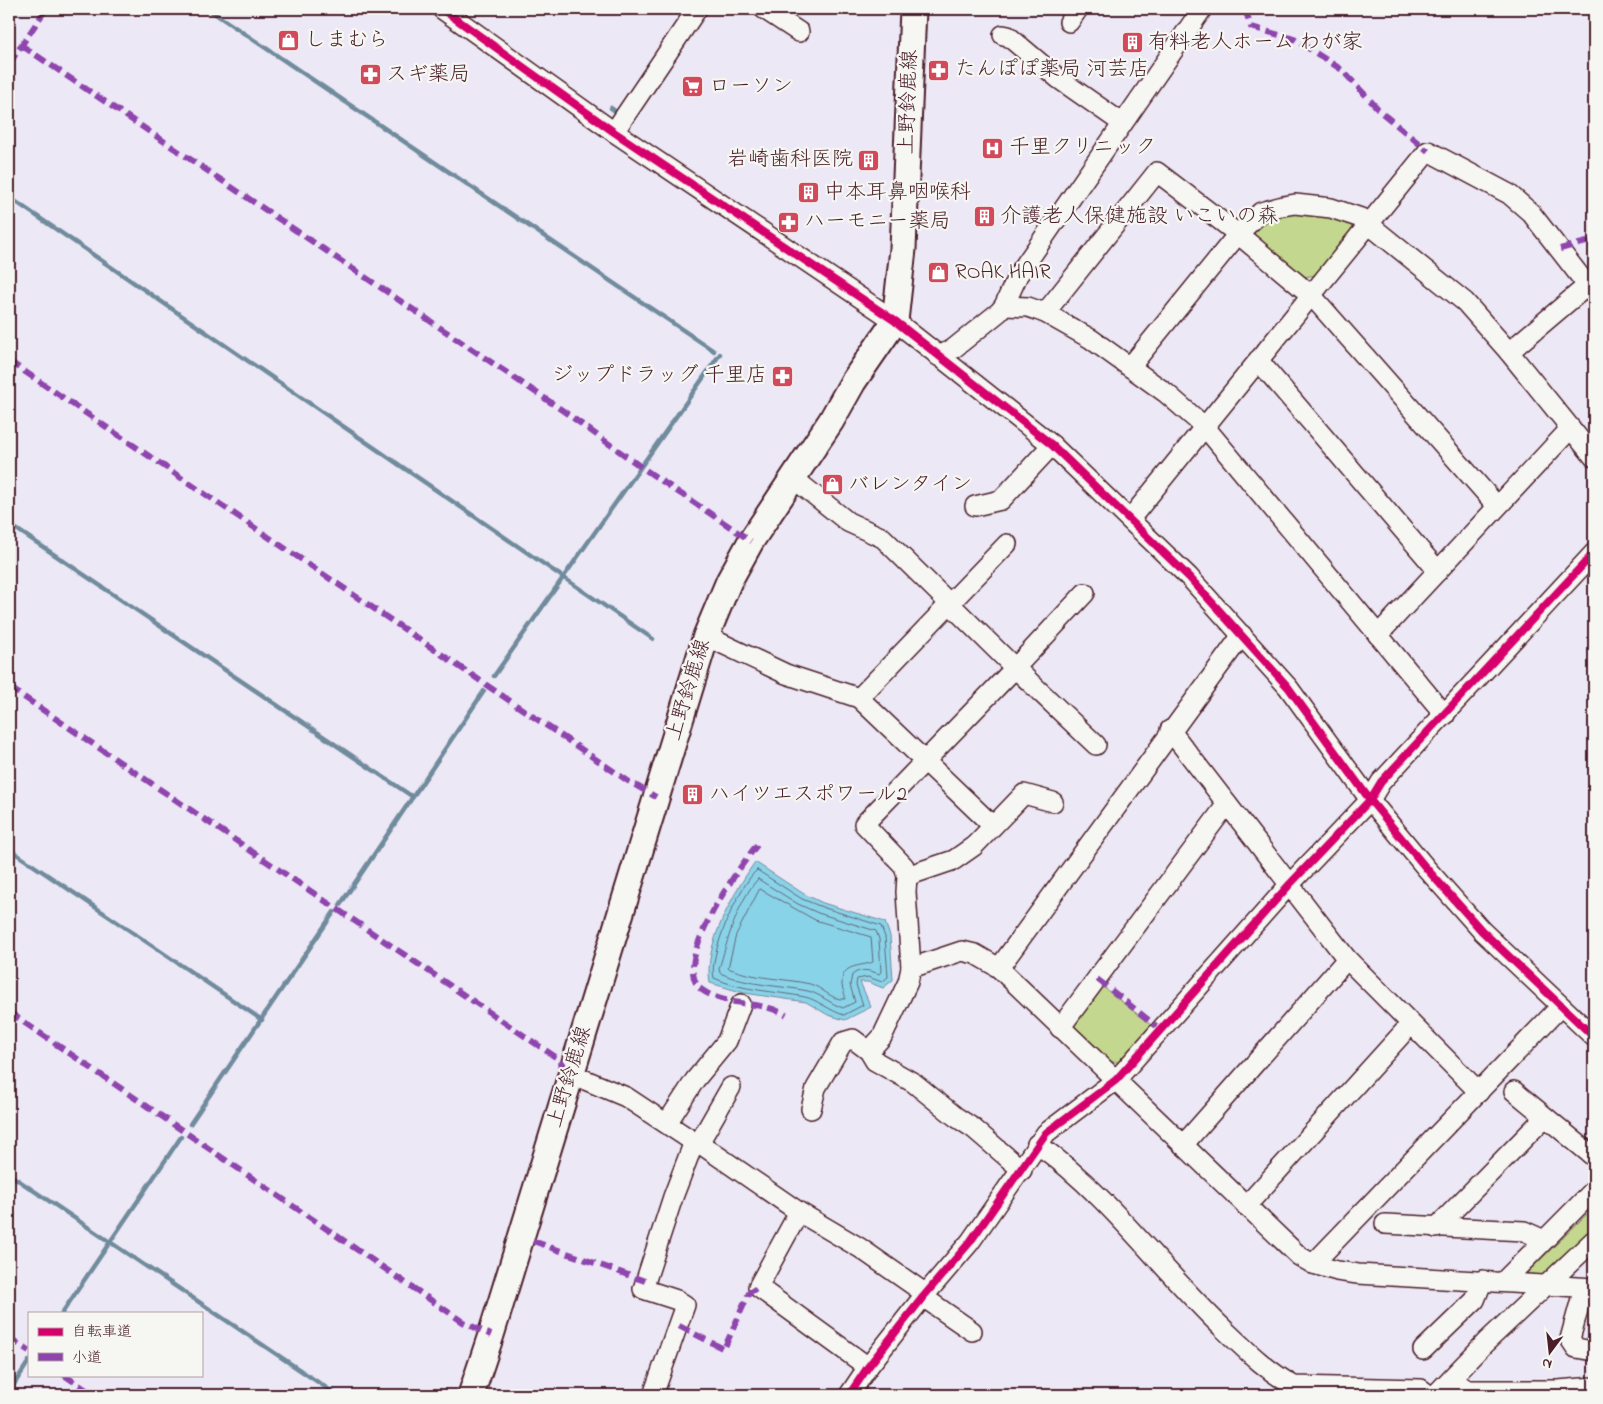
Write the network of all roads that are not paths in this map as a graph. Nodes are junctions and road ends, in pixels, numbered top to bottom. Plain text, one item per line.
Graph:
1 (442, 9) edge
2 (697, 9) edge
3 (764, 9) edge
4 (913, 9) edge
5 (1202, 9) edge
6 (799, 32) dead end
7 (1002, 35) dead end
8 (620, 122) junction
9 (1122, 123) junction
10 (1369, 224) junction
11 (1238, 234) junction
12 (1591, 290) edge
13 (1312, 296) junction
14 (1004, 306) junction
15 (1045, 313) junction
16 (896, 321) junction
17 (1510, 352) junction
18 (938, 356) junction
19 (1258, 360) junction
20 (1130, 367) junction
21 (1205, 427) junction
22 (1570, 429) junction
23 (1052, 446) junction
24 (1594, 457) edge
25 (793, 478) junction
26 (974, 506) dead end
27 (1497, 506) junction
28 (1130, 518) junction
29 (1007, 544) dead end
30 (1594, 553) edge
31 (1438, 570) junction
32 (1085, 593) dead end
33 (949, 603) junction
34 (1242, 635) junction
35 (1378, 635) junction
36 (706, 636) junction
37 (1014, 668) junction
38 (859, 698) junction
39 (1445, 715) junction
40 (1170, 730) junction
41 (1096, 746) dead end
42 (925, 762) junction
43 (1370, 800) junction
44 (1053, 802) dead end
45 (1227, 804) junction
46 (993, 826) junction
47 (907, 876) junction
48 (1290, 884) junction
49 (1348, 959) junction
50 (912, 968) junction
51 (999, 968) junction
52 (741, 1004) dead end
53 (1560, 1007) junction
54 (1411, 1024) junction
55 (1060, 1028) junction
56 (1594, 1037) edge
57 (869, 1051) junction
58 (571, 1074) junction
59 (1116, 1080) junction
60 (731, 1087) dead end
61 (1514, 1091) dead end
62 (1480, 1092) junction
63 (811, 1109) dead end
64 (1545, 1116) junction
65 (668, 1124) junction
66 (696, 1143) junction
67 (1037, 1144) junction
68 (1183, 1145) junction
69 (1594, 1157) edge
70 (1022, 1170) junction
71 (1594, 1190) edge
72 (1246, 1206) junction
73 (799, 1212) junction
74 (1385, 1224) dead end
75 (1436, 1228) junction
76 (1544, 1240) junction
77 (1594, 1240) edge
78 (1313, 1264) junction
79 (1483, 1280) junction
80 (1503, 1282) junction
81 (1546, 1286) junction
82 (1589, 1288) edge
83 (924, 1295) junction
84 (972, 1331) dead end
85 (1424, 1350) dead end
86 (1594, 1351) edge
87 (868, 1367) junction
88 (1450, 1380) junction
89 (1594, 1387) edge
90 (471, 1395) edge
91 (653, 1395) edge
92 (850, 1395) edge
93 (1429, 1395) edge
94 (1435, 1395) edge

1 - 8 street
2 - 8 street
3 - 6 street
4 - 16 main road, 上野鈴鹿線
5 - 9 street
7 - 9 street
8 - 16 street
9 - 14 street
10 - 11 street
10 - 12 street
10 - 13 street
10 - 17 street
11 - 13 street
11 - 15 street
11 - 20 street
12 - 17 street
13 - 19 street
13 - 27 street
14 - 15 street
14 - 18 street
15 - 20 street
16 - 18 street
16 - 25 main road, 上野鈴鹿線
17 - 22 street
18 - 23 street
19 - 21 street
19 - 31 street
20 - 21 street
21 - 28 street
21 - 35 street
22 - 24 street
22 - 27 street
23 - 26 street
23 - 28 street
25 - 33 street
25 - 36 main road, 上野鈴鹿線
27 - 31 street
28 - 34 street
29 - 33 street
30 - 39 street
31 - 35 street
32 - 37 street
33 - 37 street
33 - 38 street
34 - 40 street
34 - 43 street
35 - 39 street
36 - 38 street
36 - 58 main road, 上野鈴鹿線
37 - 41 street
37 - 42 street
38 - 42 street
39 - 43 street
40 - 45 street
40 - 51 street
42 - 46 street
42 - 47 street
43 - 48 street
43 - 53 street
44 - 46 street
45 - 48 street
45 - 55 street
46 - 47 street
47 - 50 street
48 - 49 street
48 - 59 street
49 - 54 street
49 - 68 street
50 - 51 street
50 - 57 street
51 - 55 street
52 - 65 street
53 - 56 street
53 - 62 street
54 - 62 street
54 - 72 street
55 - 59 street
57 - 63 street
57 - 70 street
58 - 65 street
58 - 90 main road, 上野鈴鹿線
59 - 67 street
59 - 68 street
60 - 66 street
61 - 64 street
62 - 78 street
64 - 69 street
64 - 75 street
65 - 66 street
66 - 73 street
66 - 91 street
67 - 70 street
67 - 93 street
68 - 72 street
70 - 83 street
71 - 76 street
72 - 78 street
73 - 83 street
73 - 87 street
74 - 75 street
75 - 76 street
76 - 80 street
77 - 81 street
78 - 79 street
79 - 80 street
79 - 85 street
80 - 81 street
81 - 82 street
81 - 88 street
82 - 86 street
83 - 84 street
83 - 87 street
87 - 92 street
88 - 89 street
88 - 94 street

